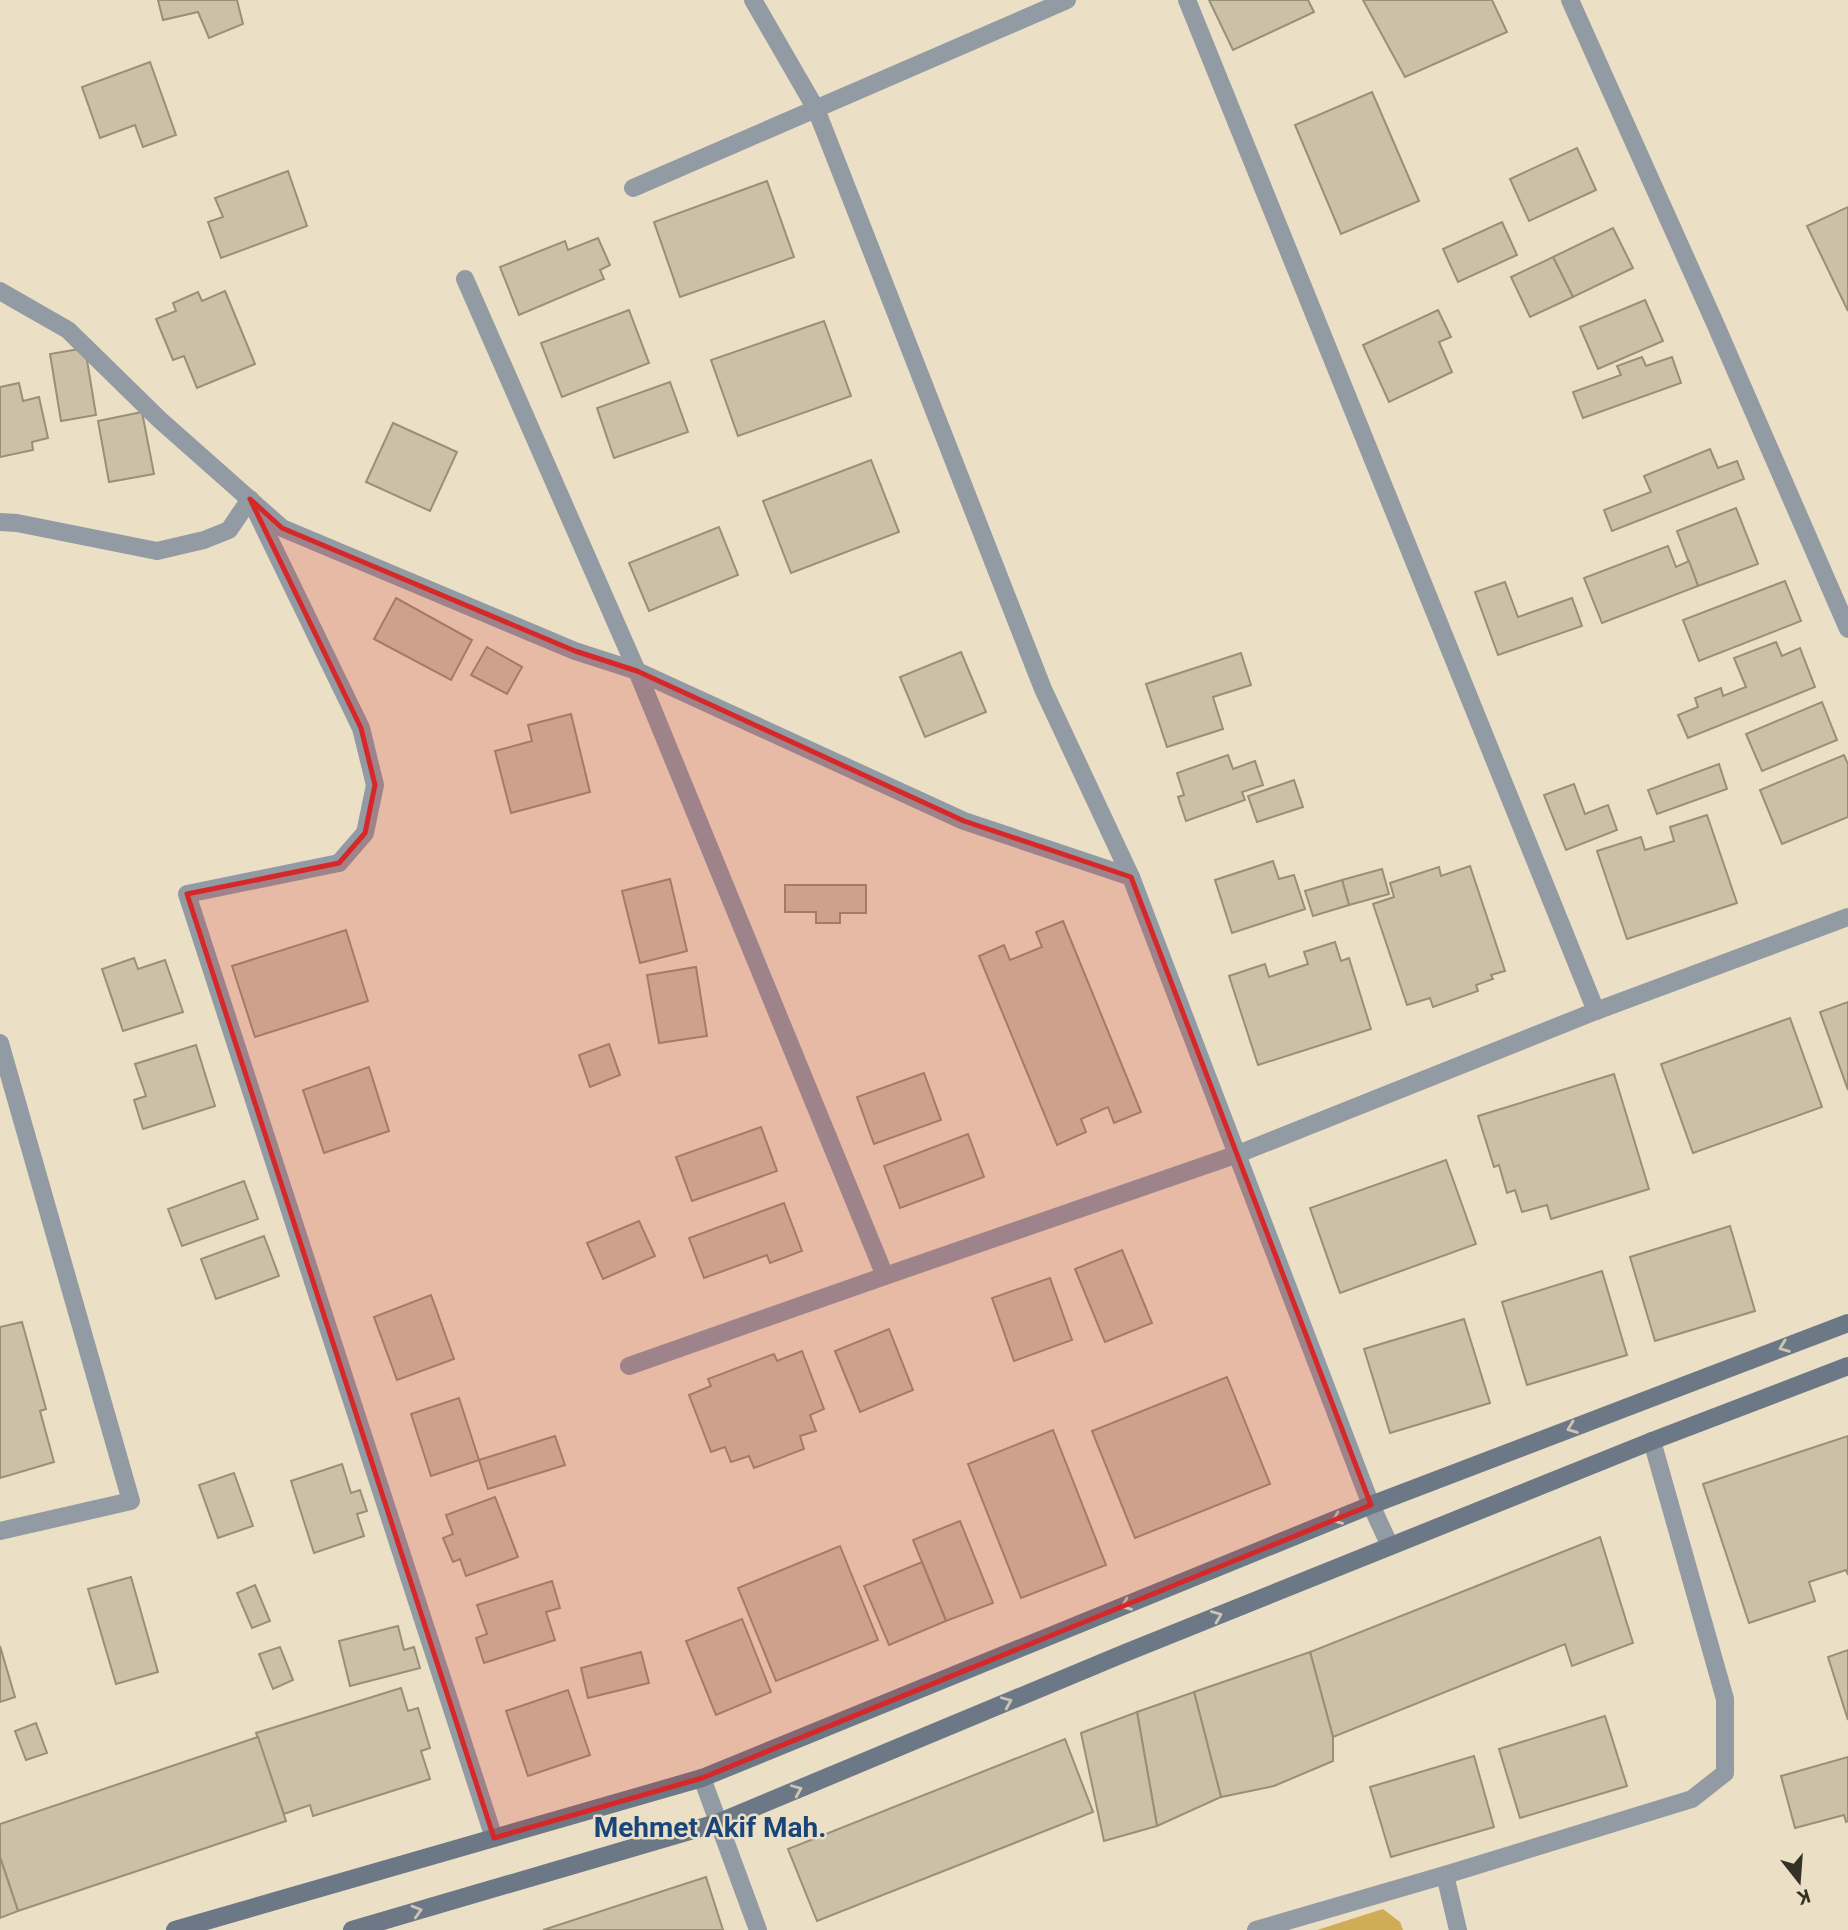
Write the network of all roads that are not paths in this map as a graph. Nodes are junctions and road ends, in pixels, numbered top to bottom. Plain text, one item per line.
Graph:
1 (753, 0) edge
2 (1068, 0) edge
3 (1188, 0) edge
4 (1570, 0) edge
5 (816, 109) junction
6 (633, 188) dead end
7 (465, 279) dead end
8 (0, 291) edge
9 (250, 499) junction
10 (0, 522) edge
11 (1848, 629) edge
12 (637, 671) junction
13 (1131, 877) junction
14 (1848, 917) edge
15 (1596, 1011) junction
16 (0, 1043) edge
17 (1238, 1154) junction
18 (885, 1276) junction
19 (1848, 1323) edge
20 (629, 1366) dead end
21 (1848, 1366) edge
22 (1652, 1441) junction
23 (1371, 1505) junction
24 (0, 1531) edge
25 (1390, 1546) junction
26 (702, 1778) junction
27 (717, 1823) junction
28 (494, 1838) junction
29 (1445, 1875) junction
30 (175, 1930) edge
31 (352, 1930) edge
32 (758, 1930) edge
33 (1256, 1930) edge
34 (1458, 1930) edge

1 - 5 street
2 - 5 street
3 - 15 street
4 - 11 street
5 - 6 street
5 - 13 street
7 - 12 street
8 - 9 street
9 - 10 street
9 - 12 street
9 - 28 street
12 - 13 street
12 - 18 street
13 - 17 street
14 - 15 street
15 - 17 street
16 - 24 street
17 - 18 street
17 - 23 street
18 - 20 street
19 -> 23 main road
21 - 22 main road
22 - 25 main road
22 - 29 street
23 - 25 street
23 -> 26 main road
27 -> 25 main road
26 - 27 street
26 - 28 main road
31 -> 27 main road
27 - 32 street
28 - 30 main road
29 - 33 street
29 - 34 street

